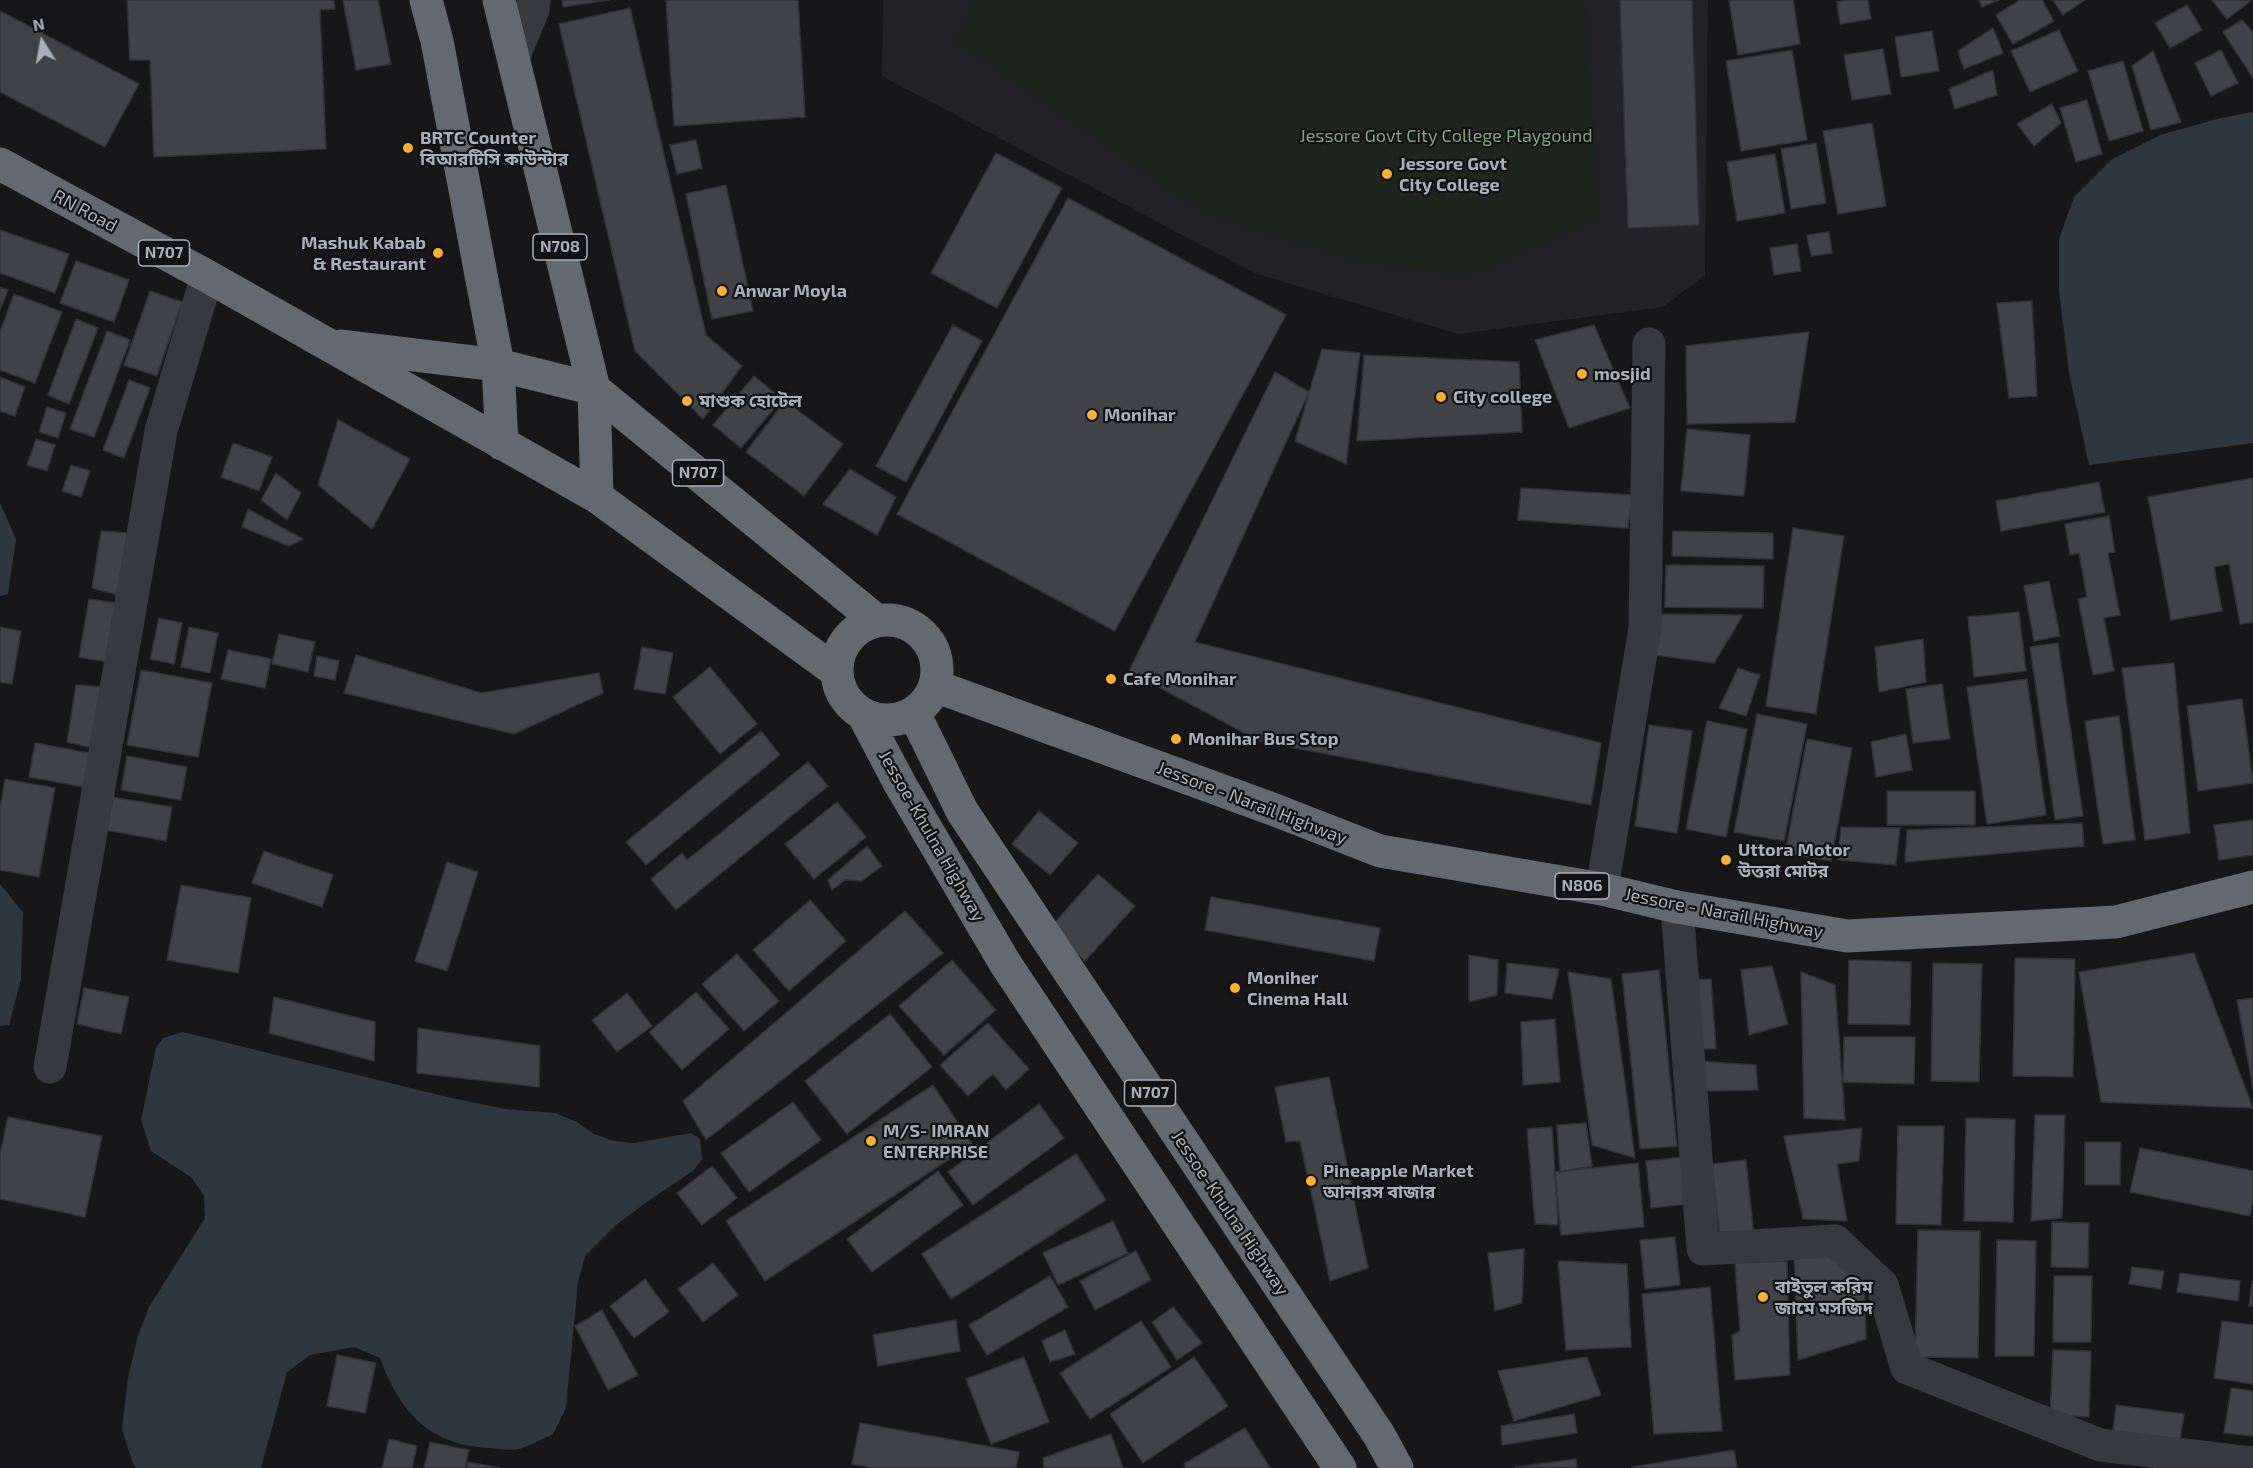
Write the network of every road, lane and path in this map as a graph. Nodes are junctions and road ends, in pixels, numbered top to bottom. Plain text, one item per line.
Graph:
1 (426, 0) edge
2 (499, 0) edge
3 (534, 0) edge
4 (513, 55) junction
5 (0, 164) edge
6 (207, 276) junction
7 (326, 344) junction
8 (1649, 344) dead end
9 (498, 365) junction
10 (594, 388) junction
11 (502, 444) junction
12 (597, 497) junction
13 (878, 621) junction
14 (837, 672) junction
15 (935, 686) junction
16 (914, 713) junction
17 (863, 714) junction
18 (2253, 887) edge
19 (1602, 889) junction
20 (1677, 907) junction
21 (50, 1067) dead end
22 (2253, 1463) edge
23 (1340, 1468) edge
24 (1397, 1468) edge

1 - 9 highway
2 - 4 highway, N708
3 - 4 street
4 - 10 highway, N708
5 - 6 highway, RN Road / N707
6 - 7 highway, RN Road / N707
6 - 21 street
7 - 9 highway, RN Road / N707
7 - 11 highway, RN Road / N707
8 - 19 street
9 - 10 highway, N707
9 - 11 highway
10 - 12 highway, N708
10 - 13 highway, N707
11 - 12 highway, N707
12 - 14 highway, N707
13 - 14 highway
13 - 15 highway
14 - 17 highway, N707
15 - 16 highway
15 - 19 highway, Jessore - Narail Highway / N806
16 - 17 highway
16 - 24 highway, Jessoe-Khulna Highway / N707
17 - 23 highway, Jessoe-Khulna Highway / N707
18 - 20 highway, Jessore - Narail Highway / N806
19 - 20 highway, Jessore - Narail Highway / N806
20 - 22 street

